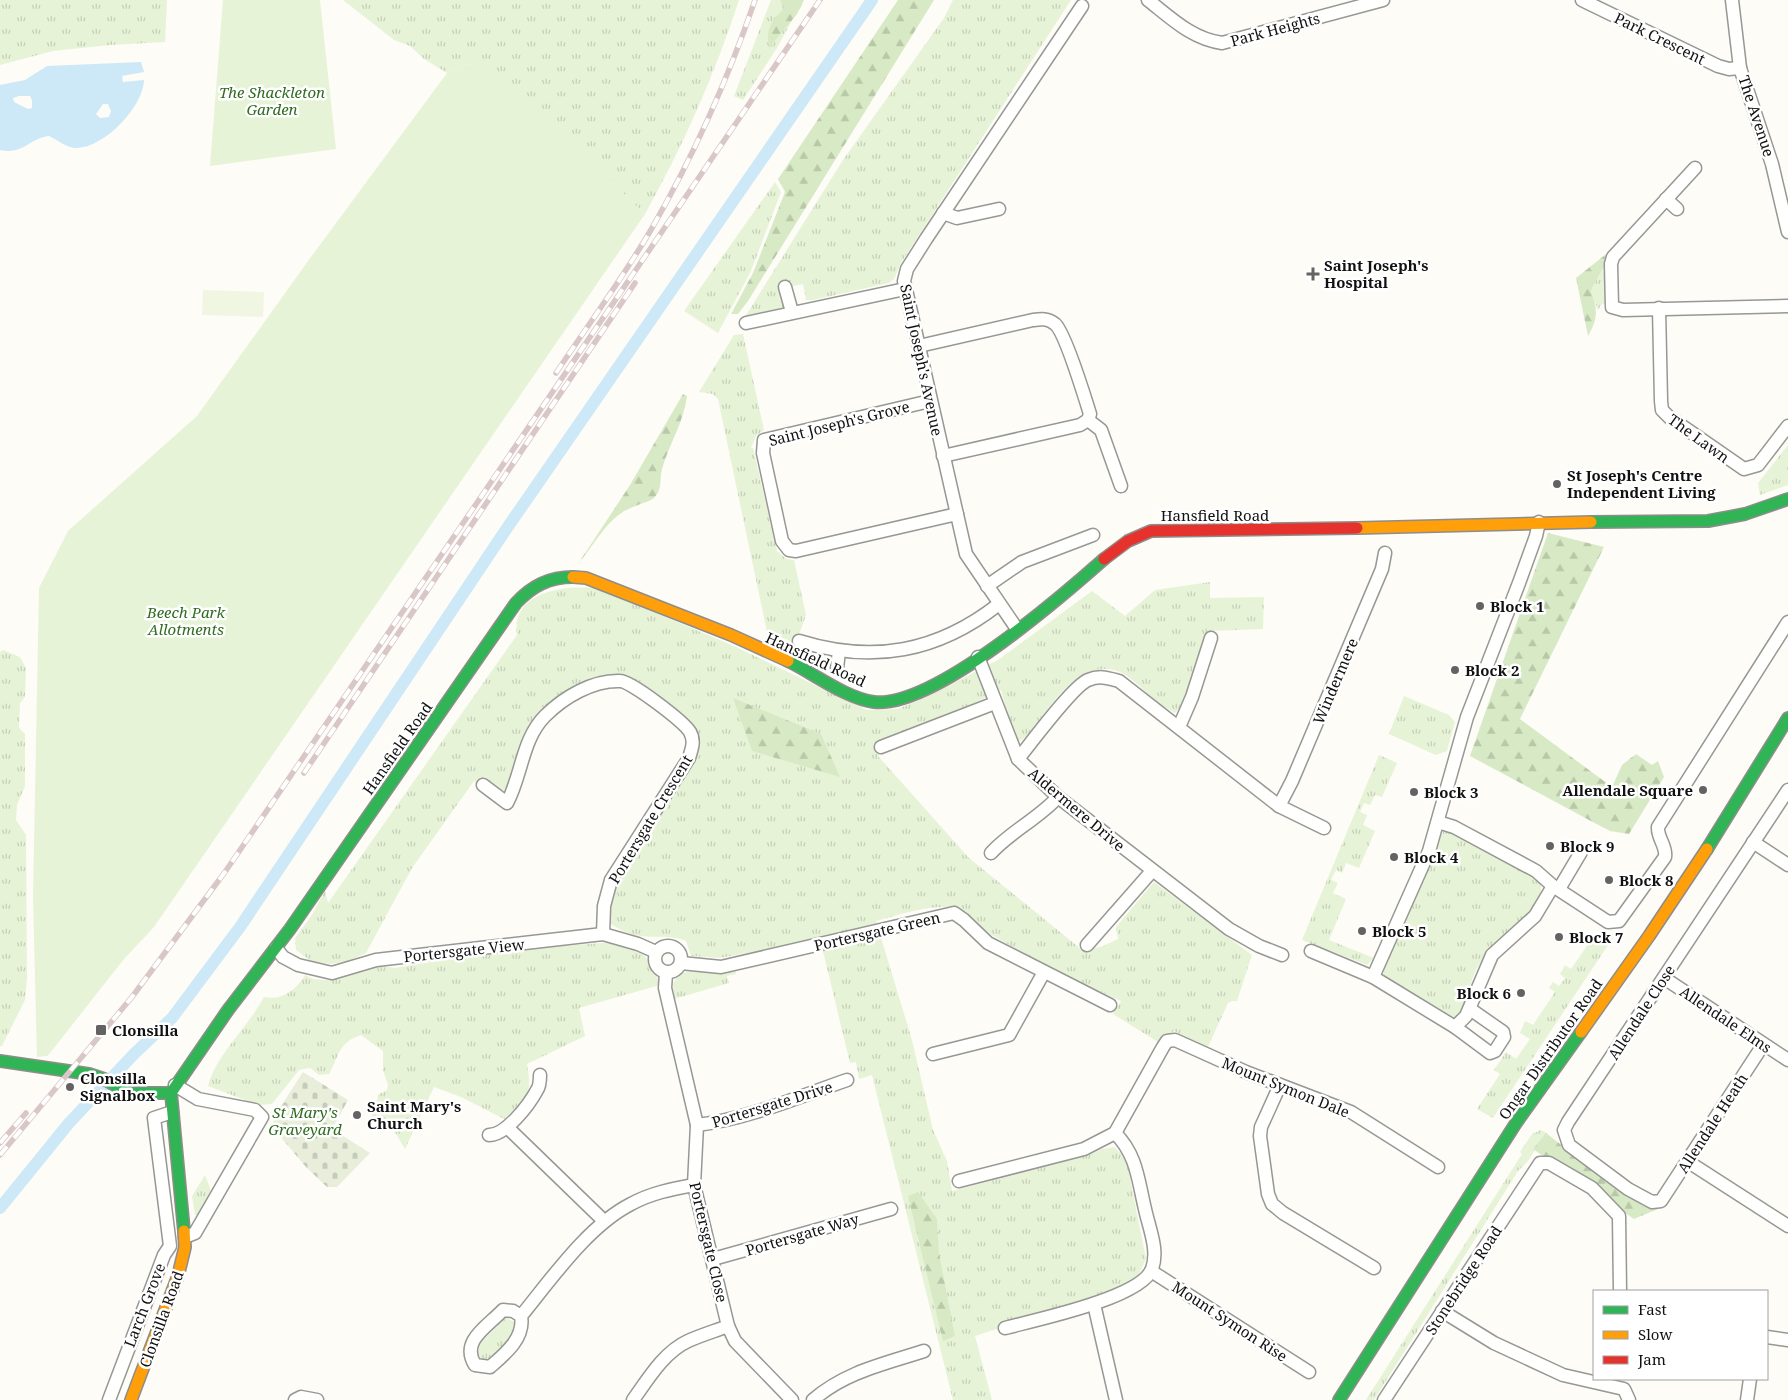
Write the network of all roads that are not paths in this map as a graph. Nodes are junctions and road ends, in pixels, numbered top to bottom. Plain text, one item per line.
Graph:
1 (1148, 0) edge
2 (1382, 0) edge
3 (1582, 0) edge
4 (1732, 0) edge
5 (1082, 6) dead end
6 (1740, 68) junction
7 (1695, 168) dead end
8 (1782, 179) edge
9 (1666, 199) junction
10 (999, 209) dead end
11 (1677, 209) dead end
12 (943, 213) junction
13 (1788, 232) edge
14 (785, 287) dead end
15 (905, 289) junction
16 (1788, 306) edge
17 (1659, 308) junction
18 (792, 312) junction
19 (746, 323) dead end
20 (919, 346) junction
21 (930, 401) junction
22 (1088, 420) junction
23 (1788, 426) edge
24 (943, 456) junction
25 (1121, 486) dead end
26 (1788, 499) edge
27 (957, 514) junction
28 (1539, 522) junction
29 (1093, 535) dead end
30 (1385, 553) dead end
31 (987, 586) junction
32 (999, 604) junction
33 (1787, 625) edge
34 (1017, 629) junction
35 (1211, 638) dead end
36 (799, 641) dead end
37 (840, 651) junction
38 (978, 657) junction
39 (837, 668) dead end
40 (996, 703) junction
41 (1788, 718) edge
42 (1179, 727) junction
43 (881, 747) dead end
44 (1018, 759) junction
45 (484, 786) dead end
46 (1788, 790) edge
47 (1058, 797) junction
48 (1279, 806) junction
49 (1438, 822) junction
50 (1324, 828) dead end
51 (1753, 842) junction
52 (1581, 852) dead end
53 (991, 853) dead end
54 (1788, 865) edge
55 (1152, 871) junction
56 (1556, 888) junction
57 (603, 934) junction
58 (1087, 945) dead end
59 (276, 948) junction
60 (1311, 951) dead end
61 (656, 952) junction
62 (1282, 954) dead end
63 (681, 963) junction
64 (1044, 972) junction
65 (666, 973) junction
66 (1373, 977) junction
67 (1664, 978) junction
68 (1110, 1005) dead end
69 (1470, 1009) junction
70 (1455, 1027) junction
71 (1763, 1045) junction
72 (933, 1054) dead end
73 (1788, 1060) edge
74 (0, 1061) edge
75 (540, 1075) dead end
76 (847, 1080) dead end
77 (1280, 1085) junction
78 (173, 1089) junction
79 (172, 1112) junction
80 (697, 1125) junction
81 (508, 1128) junction
82 (1115, 1133) junction
83 (489, 1135) dead end
84 (1687, 1161) junction
85 (178, 1167) junction
86 (1438, 1167) dead end
87 (161, 1169) junction
88 (959, 1181) dead end
89 (694, 1185) junction
90 (1661, 1200) joint
91 (891, 1209) dead end
92 (604, 1221) junction
93 (1788, 1226) edge
94 (185, 1242) junction
95 (170, 1246) junction
96 (713, 1259) junction
97 (1374, 1268) dead end
98 (1152, 1270) junction
99 (1620, 1290) edge
100 (1094, 1304) junction
101 (1442, 1311) junction
102 (521, 1316) junction
103 (728, 1326) junction
104 (1005, 1328) dead end
105 (1768, 1337) edge
106 (1788, 1340) edge
107 (924, 1351) dead end
108 (121, 1367) junction
109 (1308, 1372) dead end
110 (141, 1374) junction
111 (1750, 1380) edge
112 (109, 1400) edge
113 (132, 1400) edge
114 (295, 1400) edge
115 (316, 1400) edge
116 (633, 1400) edge
117 (792, 1400) edge
118 (812, 1400) edge
119 (1116, 1400) edge
120 (1339, 1400) edge
121 (1384, 1400) edge
122 (1629, 1400) edge
123 (1747, 1400) edge

1 - 2 street, Park Heights
3 - 6 street, Park Crescent
4 - 6 street, The Avenue
5 - 12 street, Saint Joseph's Avenue
6 - 8 street, The Avenue
7 - 9 street
8 - 13 street, The Avenue
9 - 11 street
9 - 17 street
10 - 12 street
12 - 15 street, Saint Joseph's Avenue
14 - 18 street
15 - 18 street
15 - 20 street, Saint Joseph's Avenue
16 - 17 street
17 - 23 street, The Lawn
18 - 19 street
20 - 21 street, Saint Joseph's Avenue
20 - 22 street
21 - 24 street, Saint Joseph's Avenue
21 - 27 street, Saint Joseph's Grove
22 - 24 street
22 - 25 street
24 - 27 street, Saint Joseph's Avenue
26 - 28 street, Hansfield Road
27 - 31 street, Saint Joseph's Avenue
28 - 34 street, Hansfield Road
28 - 49 street
29 - 31 street
30 - 48 street, Windermere
31 - 32 street, Saint Joseph's Avenue
32 - 34 street, Saint Joseph's Avenue
32 - 37 street
33 - 56 street
34 - 38 street, Hansfield Road
35 - 42 street
36 - 37 street
37 - 39 street
38 - 40 street, Aldermere Drive
38 - 59 street, Hansfield Road
40 - 43 street
40 - 44 street, Aldermere Drive
41 - 120 street, Ongar Distributor Road
42 - 44 street
42 - 48 street
44 - 47 street, Aldermere Drive
45 - 57 street, Portersgate Crescent
46 - 51 street, Allendale Close
47 - 53 street
47 - 55 street, Aldermere Drive
48 - 50 street
49 - 56 street
49 - 66 street
51 - 54 street
51 - 67 street, Allendale Close
52 - 56 street
55 - 58 street
55 - 62 street, Aldermere Drive
56 - 69 street
57 - 59 street, Portersgate View
57 - 61 street, Portersgate View
59 - 78 street, Hansfield Road
60 - 66 street
61 - 63 street
61 - 65 street
63 - 64 street, Portersgate Green
63 - 65 street
64 - 68 street, Portersgate Green
64 - 72 street
65 - 80 street, Portersgate Close
66 - 70 street
67 - 71 street, Allendale Elms
67 - 90 street, Allendale Close
69 - 70 street
69 - 70 street
71 - 73 street, Allendale Elms
71 - 84 street, Allendale Heath
74 - 78 street
75 - 81 street
76 - 80 street, Portersgate Drive
77 - 82 street, Mount Symon Dale
77 - 86 street, Mount Symon Dale
77 - 97 street
78 - 79 street, Clonsilla Road
78 - 94 street
79 - 85 street, Clonsilla Road
79 - 87 street, Larch Grove
80 - 89 street, Portersgate Close
81 - 83 street
81 - 92 street
82 - 88 street
82 - 98 street
84 - 90 street, Allendale Heath
84 - 93 street
85 - 87 street
85 - 94 street, Clonsilla Road
87 - 95 street, Larch Grove
89 - 92 street
89 - 96 street, Portersgate Close
91 - 96 street, Portersgate Way
92 - 102 street
94 - 95 street, Larch Grove
94 - 110 street, Clonsilla Road
95 - 108 street, Larch Grove
96 - 103 street, Portersgate Close
98 - 100 street
98 - 109 street, Mount Symon Rise
99 - 101 street, Stonebridge Road
100 - 104 street
100 - 119 street
101 - 121 street, Stonebridge Road
101 - 122 street
102 - 102 street
103 - 116 street
103 - 117 street, Portersgate Close
105 - 106 street
107 - 118 street
108 - 110 street, Larch Grove
108 - 112 street, Larch Grove
110 - 113 street, Clonsilla Road
111 - 123 street
114 - 115 street

